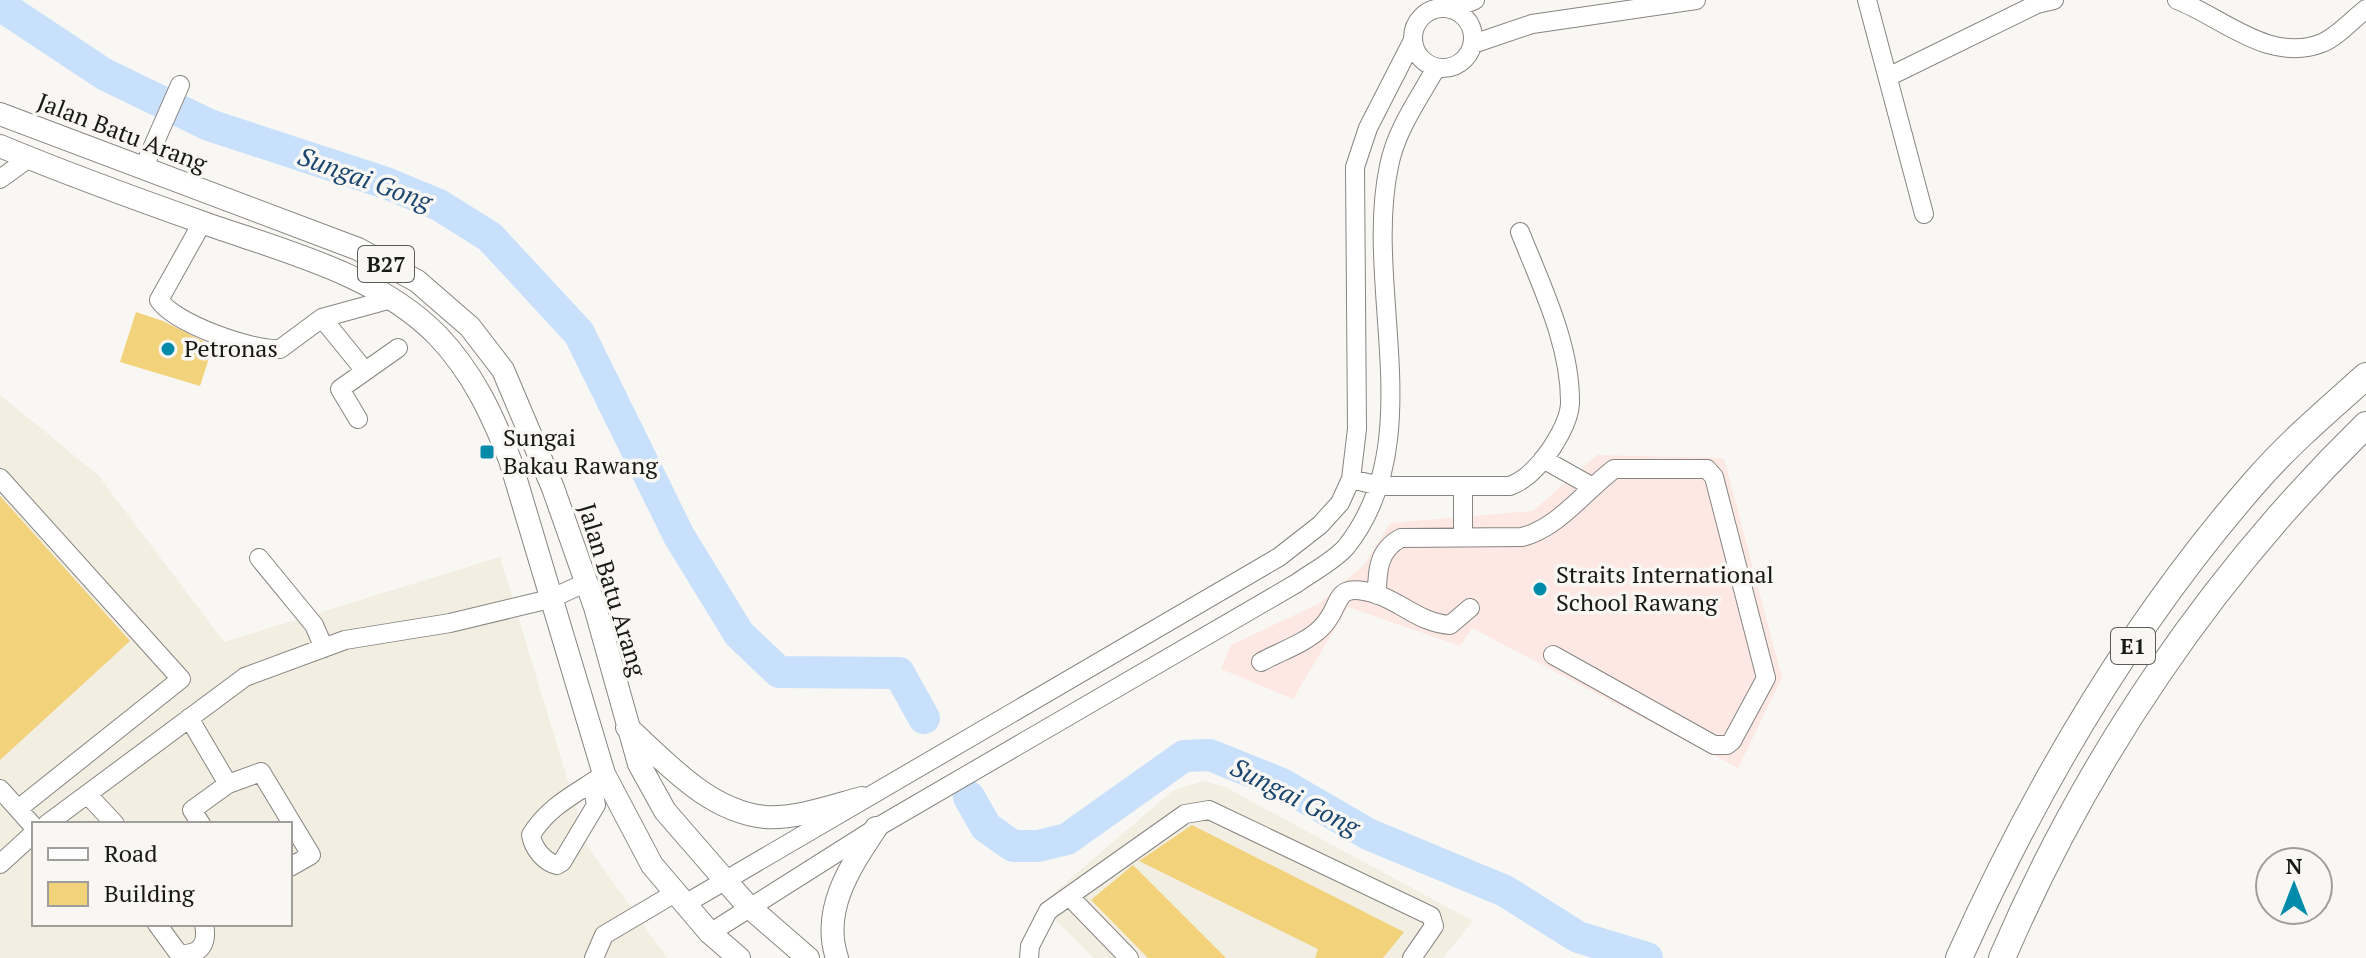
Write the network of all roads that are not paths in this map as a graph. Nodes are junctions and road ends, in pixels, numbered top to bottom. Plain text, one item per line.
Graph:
1 (1475, 0) edge
2 (1867, 0) edge
3 (2054, 0) edge
4 (2177, 0) edge
5 (1686, 1) edge
6 (1430, 5) edge
7 (1453, 9) junction
8 (2366, 9) edge
9 (1412, 42) junction
10 (1473, 44) junction
11 (1436, 68) junction
12 (1888, 77) junction
13 (178, 92) dead end
14 (0, 114) edge
15 (0, 146) edge
16 (29, 158) junction
17 (143, 169) junction
18 (0, 179) edge
19 (1924, 214) dead end
20 (202, 223) junction
21 (1520, 232) dead end
22 (391, 299) junction
23 (322, 318) junction
24 (398, 348) dead end
25 (365, 371) junction
26 (2366, 376) edge
27 (358, 419) dead end
28 (2366, 425) edge
29 (1543, 459) junction
30 (0, 478) edge
31 (1351, 479) junction
32 (1380, 486) junction
33 (1591, 486) junction
34 (1463, 488) junction
35 (1463, 537) junction
36 (259, 558) dead end
37 (585, 583) junction
38 (1377, 595) junction
39 (550, 599) junction
40 (1470, 608) dead end
41 (324, 648) junction
42 (1553, 655) dead end
43 (1261, 662) dead end
44 (189, 718) junction
45 (626, 726) junction
46 (228, 784) junction
47 (0, 789) edge
48 (87, 794) junction
49 (862, 798) junction
50 (18, 809) junction
51 (50, 822) edge
52 (113, 822) edge
53 (200, 822) edge
54 (291, 822) edge
55 (292, 823) edge
56 (32, 827) edge
57 (876, 828) junction
58 (32, 832) edge
59 (0, 864) edge
60 (292, 866) edge
61 (724, 879) junction
62 (1069, 896) junction
63 (680, 898) junction
64 (748, 906) junction
65 (158, 926) edge
66 (204, 926) edge
67 (710, 933) junction
68 (594, 958) edge
69 (739, 958) edge
70 (808, 958) edge
71 (837, 958) edge
72 (1029, 958) edge
73 (1129, 958) edge
74 (1412, 958) edge
75 (1959, 958) edge
76 (2002, 958) edge

1 - 7 street
2 - 12 street
3 - 12 street
4 - 8 street
5 - 10 street
6 - 7 street
6 - 9 street
7 - 10 street
9 - 11 street
9 - 31 street
10 - 11 street
11 - 32 street
12 - 19 street
13 - 17 street
14 - 17 main road, Jalan Batu Arang / B27
15 - 16 main road, B27
16 - 18 street
16 - 20 main road, B27
17 - 37 main road, Jalan Batu Arang / B27
20 - 22 main road, B27
20 - 23 street
21 - 29 street
22 - 23 street
22 - 39 main road, B27
23 - 25 street
24 - 25 street
25 - 27 street
26 - 75 highway, E1
28 - 76 highway, E1
29 - 33 street
29 - 34 street
30 - 50 street
31 - 32 street
31 - 49 street
32 - 34 street
32 - 57 street
33 - 35 street
33 - 42 street
34 - 35 street
35 - 38 street
36 - 41 street
37 - 39 street
37 - 45 main road, Jalan Batu Arang / B27
38 - 40 street
38 - 43 street
39 - 41 street
39 - 63 main road, B27
41 - 44 street
44 - 46 street
44 - 48 street
45 - 49 main road
45 - 61 main road, Jalan Batu Arang / B27
46 - 53 street
46 - 54 street
47 - 50 street
48 - 51 street
48 - 52 street
49 - 61 street
50 - 56 street
55 - 60 street
57 - 64 street
57 - 71 main road
58 - 59 street
61 - 63 street
61 - 64 main road, Jalan Batu Arang / B27
62 - 72 street
62 - 73 street
62 - 74 street
63 - 67 main road, B27
63 - 68 street
64 - 67 street
64 - 70 main road, Jalan Batu Arang / B27
65 - 66 street
67 - 69 main road, B27

